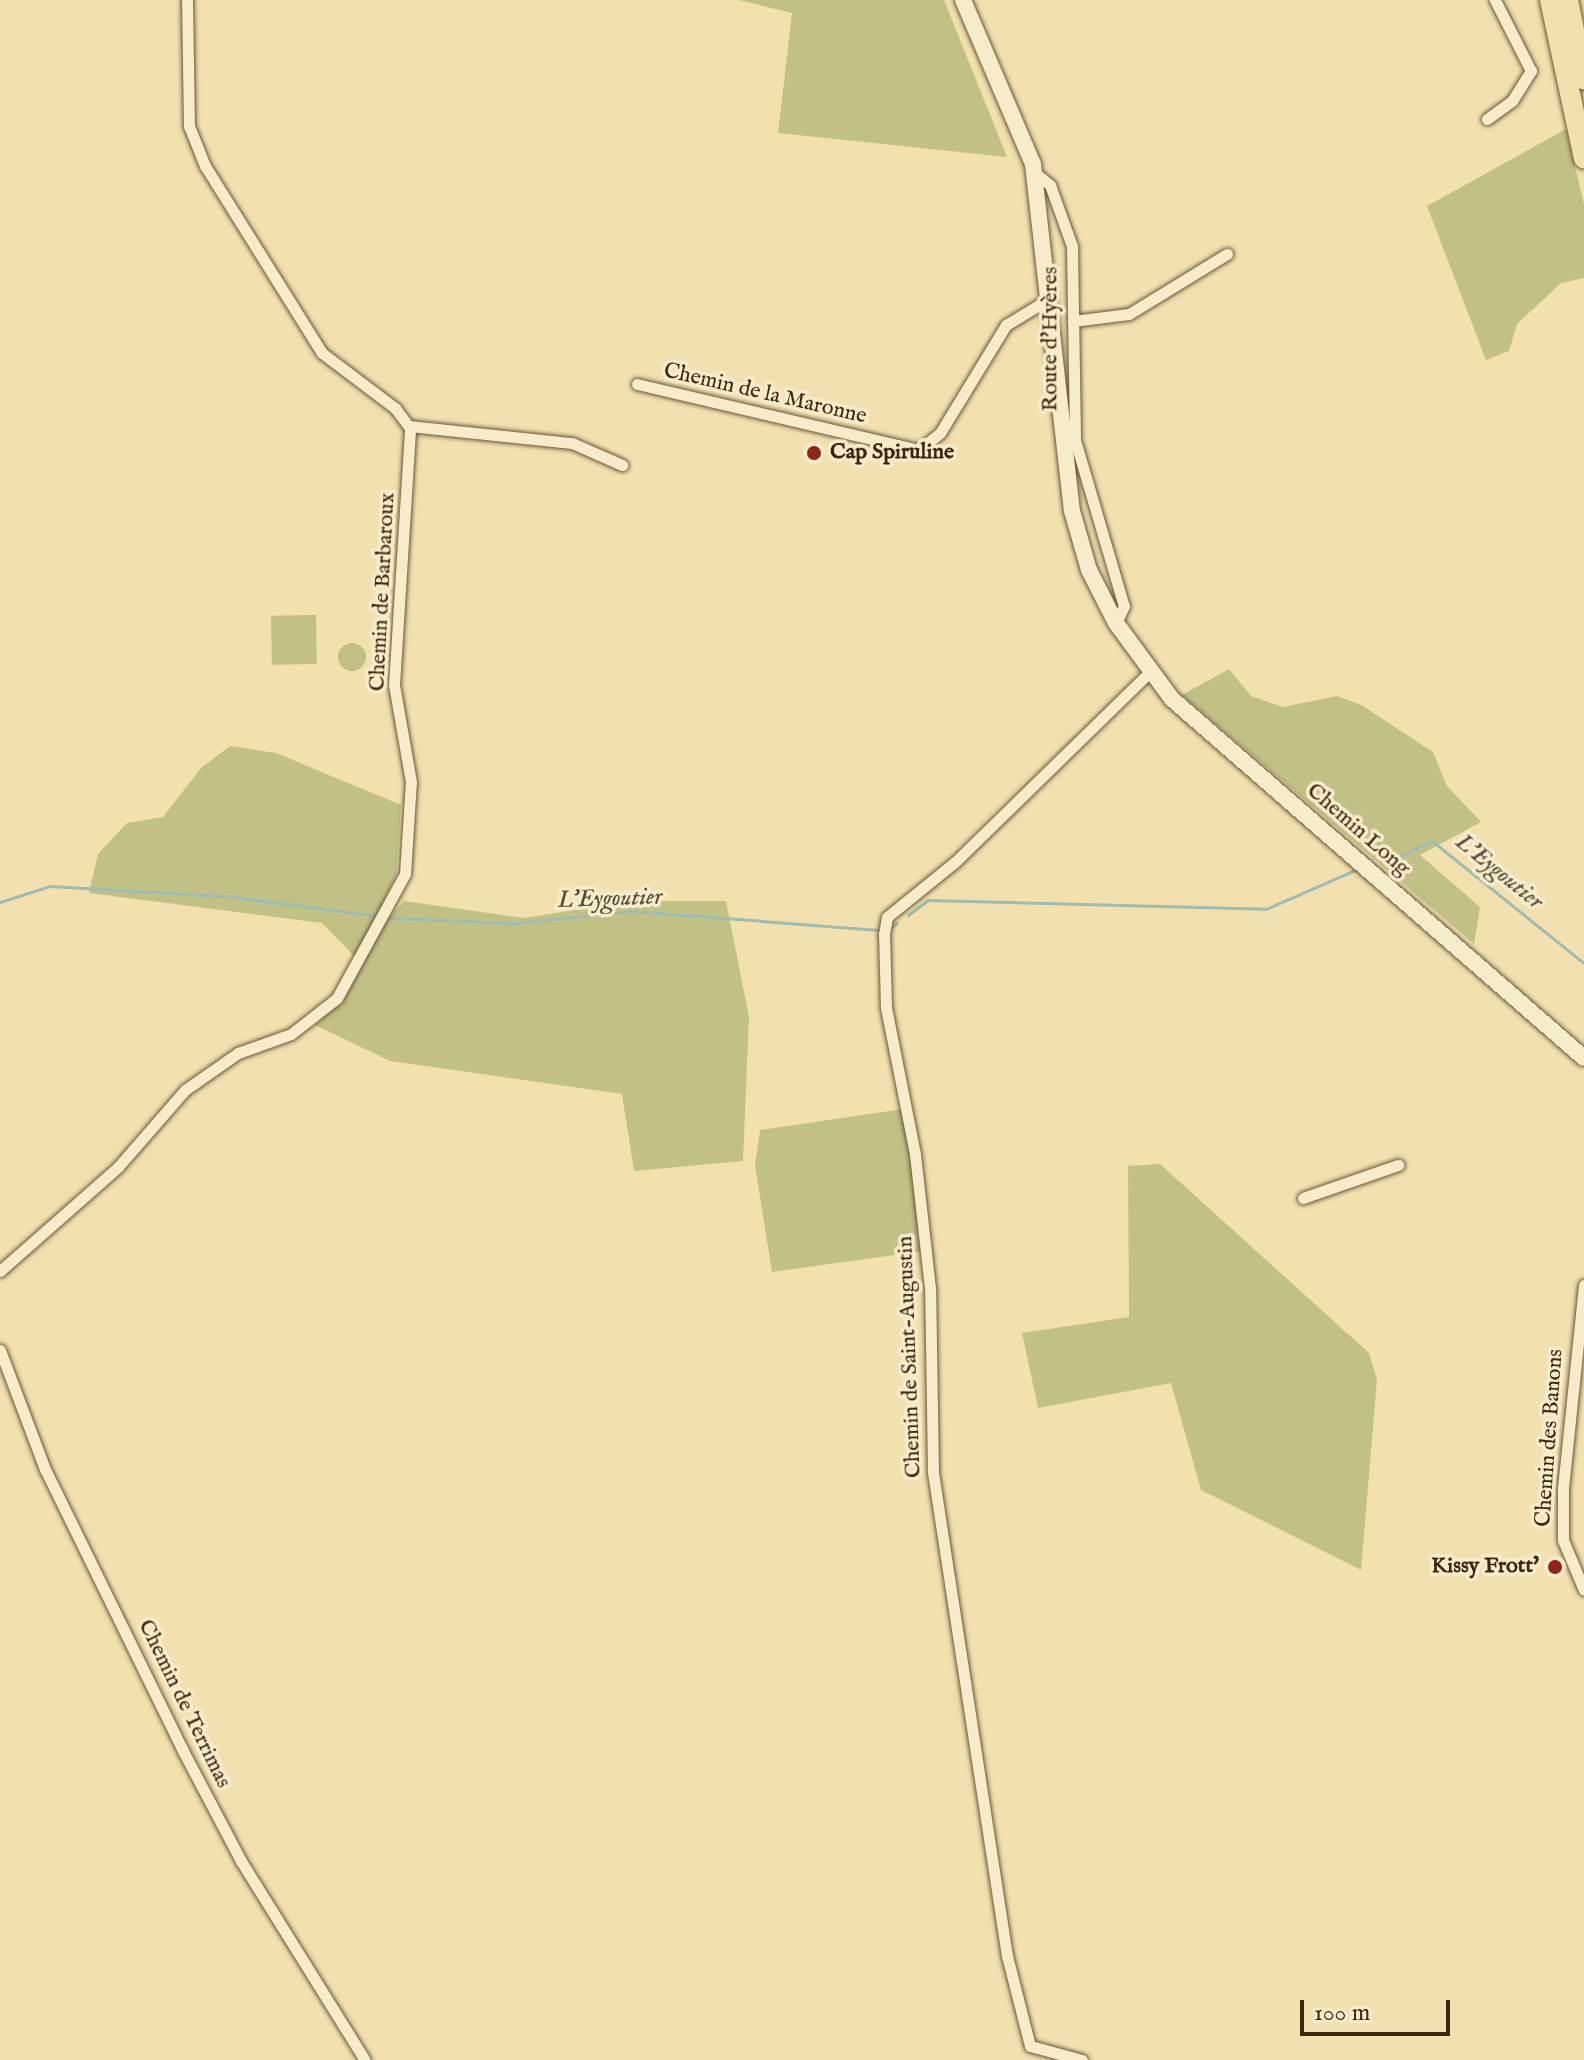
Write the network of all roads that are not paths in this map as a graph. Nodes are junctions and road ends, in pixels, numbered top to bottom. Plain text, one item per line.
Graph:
1 (187, 0) edge
2 (963, 0) edge
3 (1495, 0) edge
4 (1550, 0) edge
5 (1568, 0) edge
6 (1579, 0) edge
7 (1584, 19) edge
8 (1584, 79) edge
9 (1487, 119) dead end
10 (1584, 158) edge
11 (1034, 172) junction
12 (1227, 254) dead end
13 (1047, 300) junction
14 (1073, 321) junction
15 (637, 384) dead end
16 (409, 426) junction
17 (622, 465) dead end
18 (1102, 598) joint
19 (1116, 623) junction
20 (1149, 673) junction
21 (1584, 1058) edge
22 (1398, 1165) dead end
23 (1303, 1198) dead end
24 (0, 1271) edge
25 (1584, 1285) edge
26 (0, 1350) edge
27 (1584, 1590) edge
28 (365, 2060) edge
29 (1082, 2060) edge

1 - 16 street
2 - 11 main road, Route d'Hyères
3 - 9 street
4 - 10 highway
5 - 8 highway
6 - 7 highway
11 - 13 main road, Route d'Hyères
11 - 14 street, Route d'Hyères
12 - 14 street
13 - 15 street, Chemin de la Maronne
13 - 18 main road, Route d'Hyères
14 - 19 street, Route d'Hyères
16 - 17 street
16 - 24 street, Chemin de Barbaroux
18 - 19 main road, Chemin Long
19 - 20 main road, Chemin Long
20 - 21 main road, Chemin Long
20 - 29 street, Chemin de Saint-Augustin
22 - 23 street
25 - 27 street, Chemin des Banons
26 - 28 street, Chemin de Terrimas

